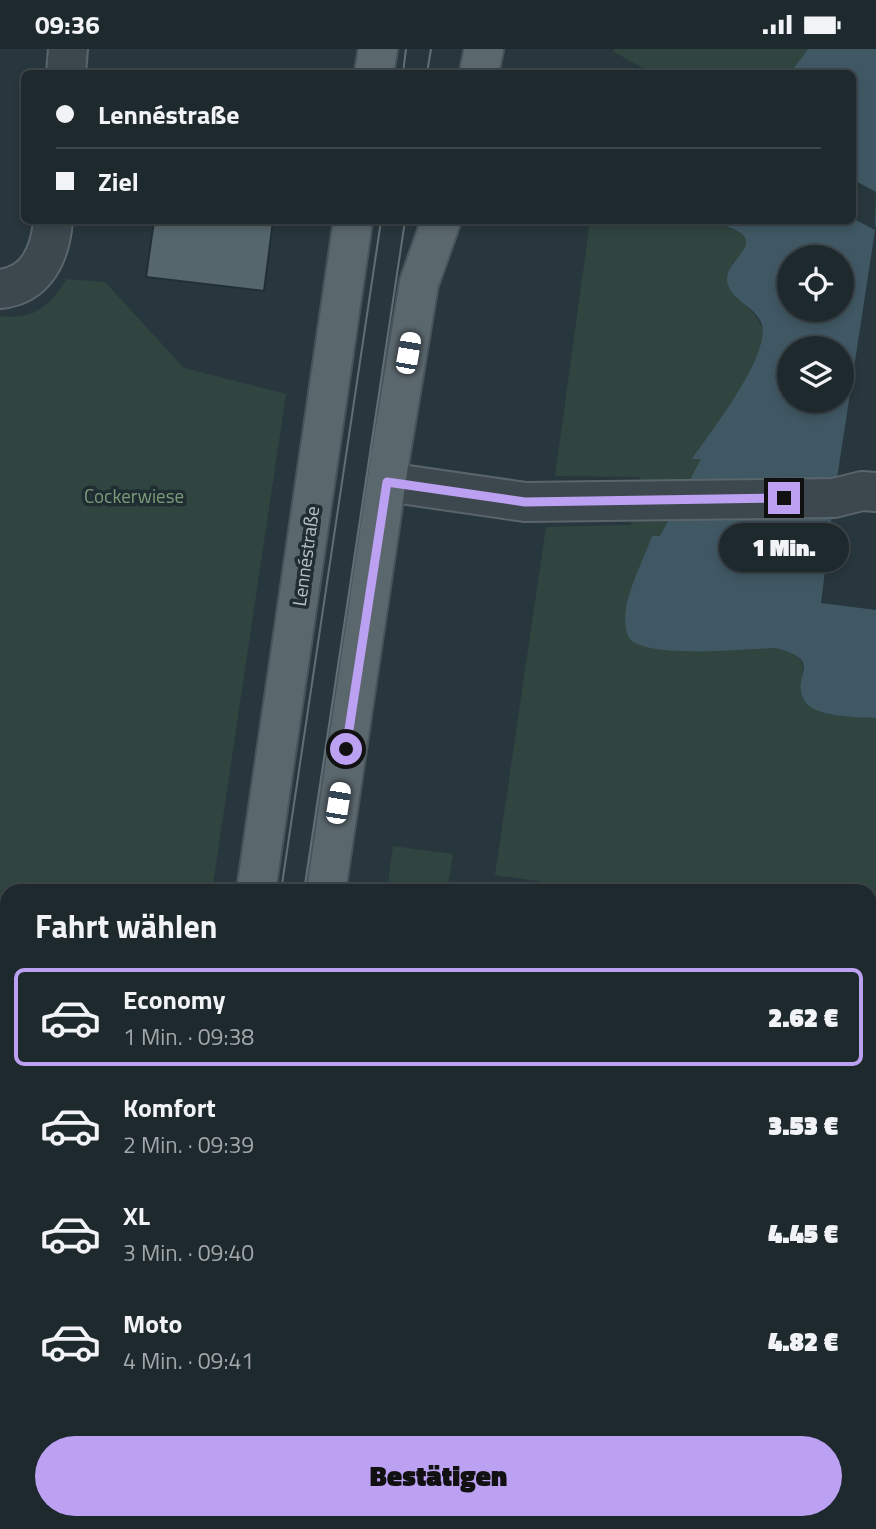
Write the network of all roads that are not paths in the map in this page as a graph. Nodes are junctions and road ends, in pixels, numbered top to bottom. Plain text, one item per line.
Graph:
1 (68, 49) edge
2 (378, 49) edge
3 (484, 49) edge
4 (66, 70) edge
5 (374, 70) edge
6 (480, 70) edge
7 (52, 224) edge
8 (353, 224) edge
9 (439, 224) edge
10 (0, 289) edge
11 (387, 482) junction
12 (876, 492) edge
13 (258, 884) edge
14 (327, 884) edge

1 - 4 street
2 - 5 main road
3 - 6 main road
7 - 10 street
8 - 13 main road, Lennéstraße
9 - 11 main road
11 - 12 street
11 - 14 main road

